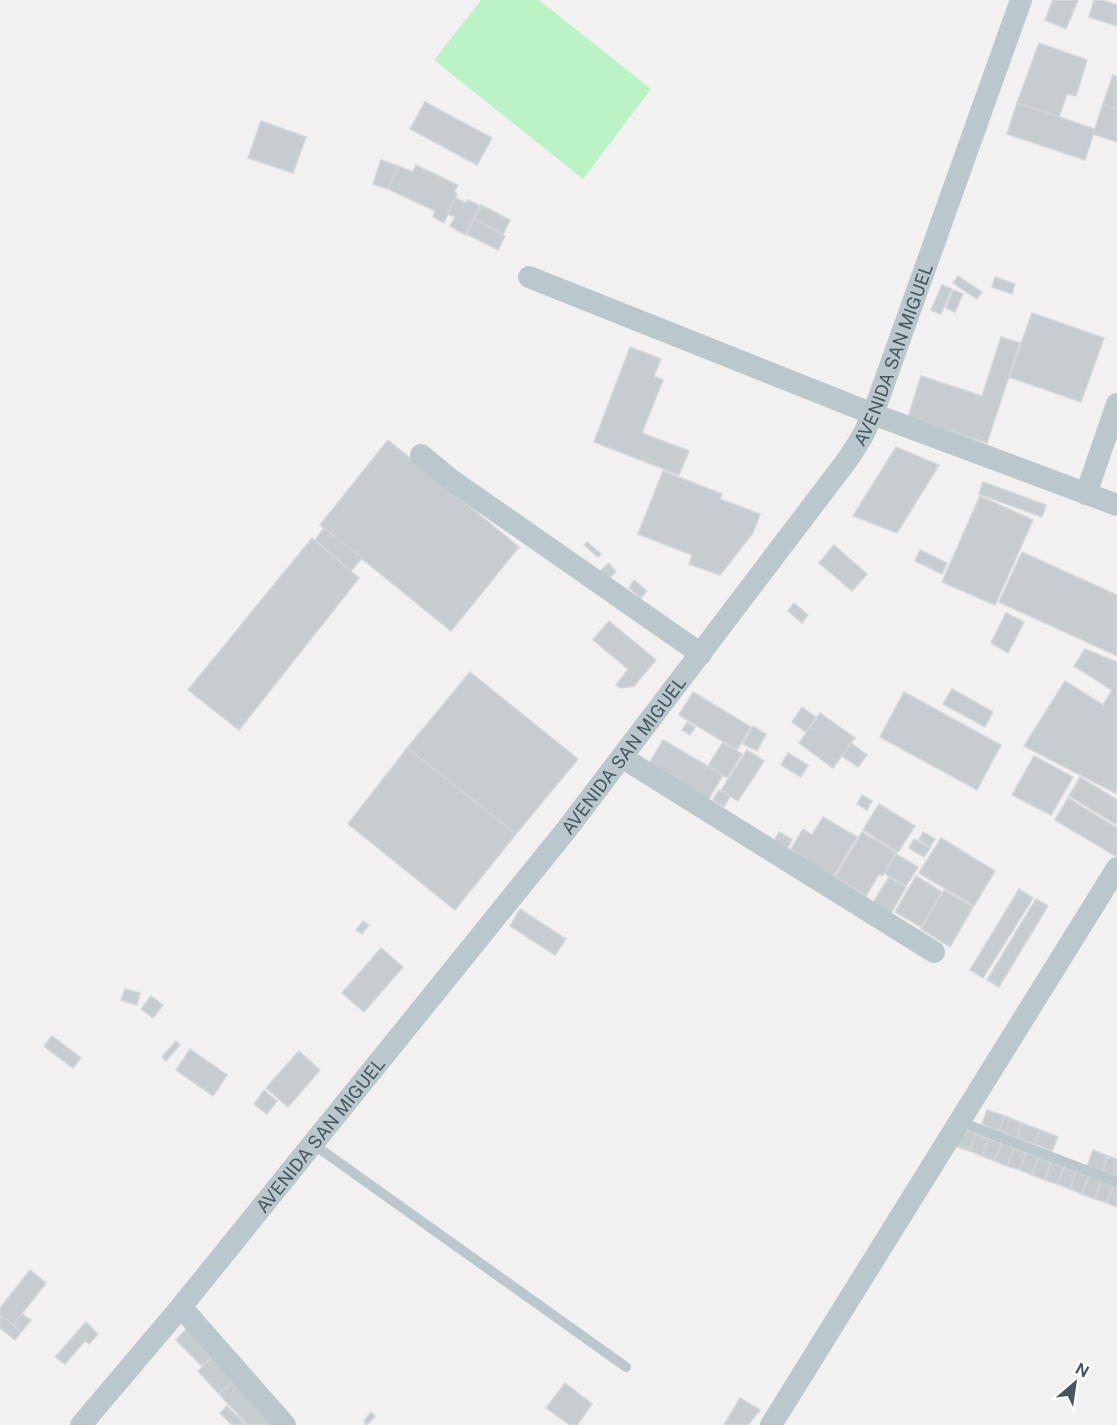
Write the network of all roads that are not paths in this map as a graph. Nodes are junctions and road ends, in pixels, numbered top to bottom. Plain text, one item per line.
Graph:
1 (1020, 0) edge
2 (529, 277) dead end
3 (1117, 404) edge
4 (873, 414) junction
5 (421, 454) dead end
6 (1086, 494) junction
7 (1117, 505) edge
8 (701, 654) junction
9 (623, 758) junction
10 (1117, 868) edge
11 (934, 952) dead end
12 (971, 1126) dead end
13 (313, 1144) junction
14 (1117, 1182) edge
15 (181, 1306) junction
16 (626, 1367) dead end
17 (81, 1425) edge
18 (285, 1425) edge
19 (771, 1425) edge

1 - 4 street, AVENIDA SAN MIGUEL
2 - 4 street
3 - 6 street
4 - 6 street
4 - 8 street, AVENIDA SAN MIGUEL
5 - 8 street
6 - 7 street
8 - 9 street, AVENIDA SAN MIGUEL
9 - 11 street
9 - 13 street, AVENIDA SAN MIGUEL
10 - 19 street
12 - 14 lane
13 - 15 street, AVENIDA SAN MIGUEL
13 - 16 lane
15 - 17 street, AVENIDA SAN MIGUEL
15 - 18 street

